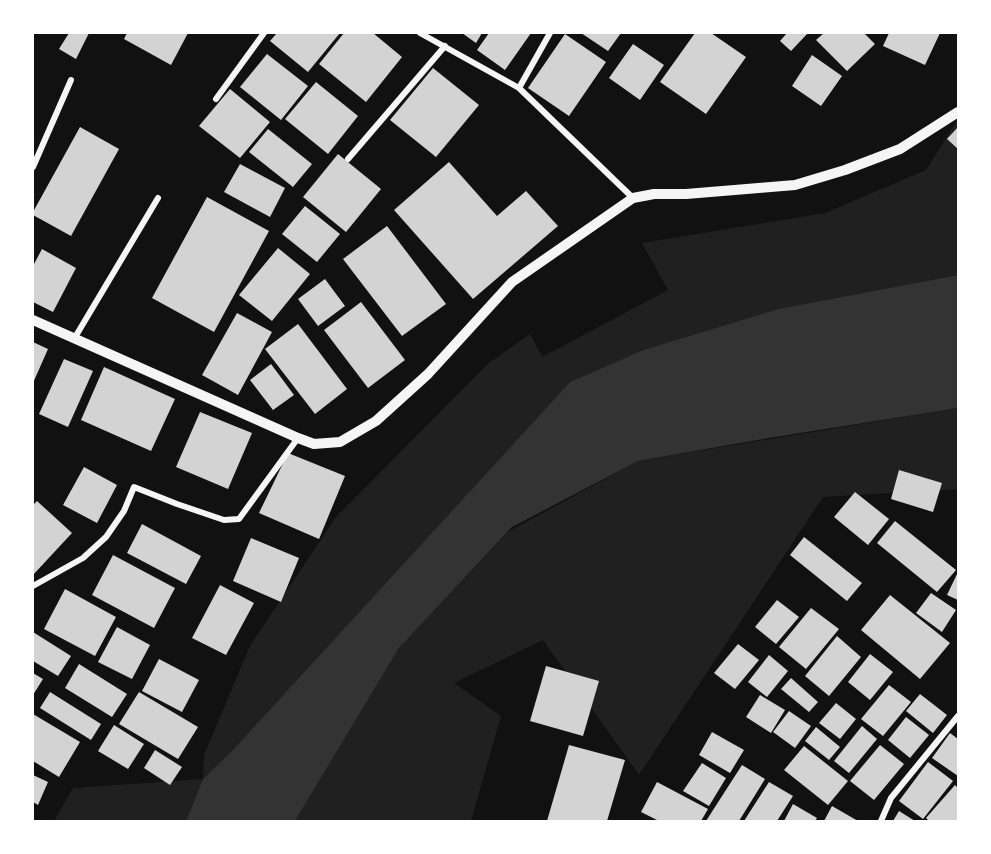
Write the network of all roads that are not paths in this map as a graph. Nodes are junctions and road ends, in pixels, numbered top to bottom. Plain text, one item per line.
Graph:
1 (264, 33) edge
2 (420, 33) edge
3 (550, 33) edge
4 (445, 46) junction
5 (71, 80) dead end
6 (519, 88) junction
7 (216, 99) dead end
8 (958, 112) edge
9 (348, 159) dead end
10 (33, 167) edge
11 (158, 198) dead end
12 (633, 198) junction
13 (33, 320) edge
14 (74, 339) junction
15 (298, 438) junction
16 (33, 585) edge
17 (958, 716) edge
18 (881, 821) edge

1 - 7 street
2 - 4 street
3 - 6 street
4 - 6 street
4 - 9 street
5 - 10 street
6 - 12 street
8 - 12 street
11 - 14 street
12 - 15 street
13 - 14 street
14 - 15 street
15 - 16 street
17 - 18 street

